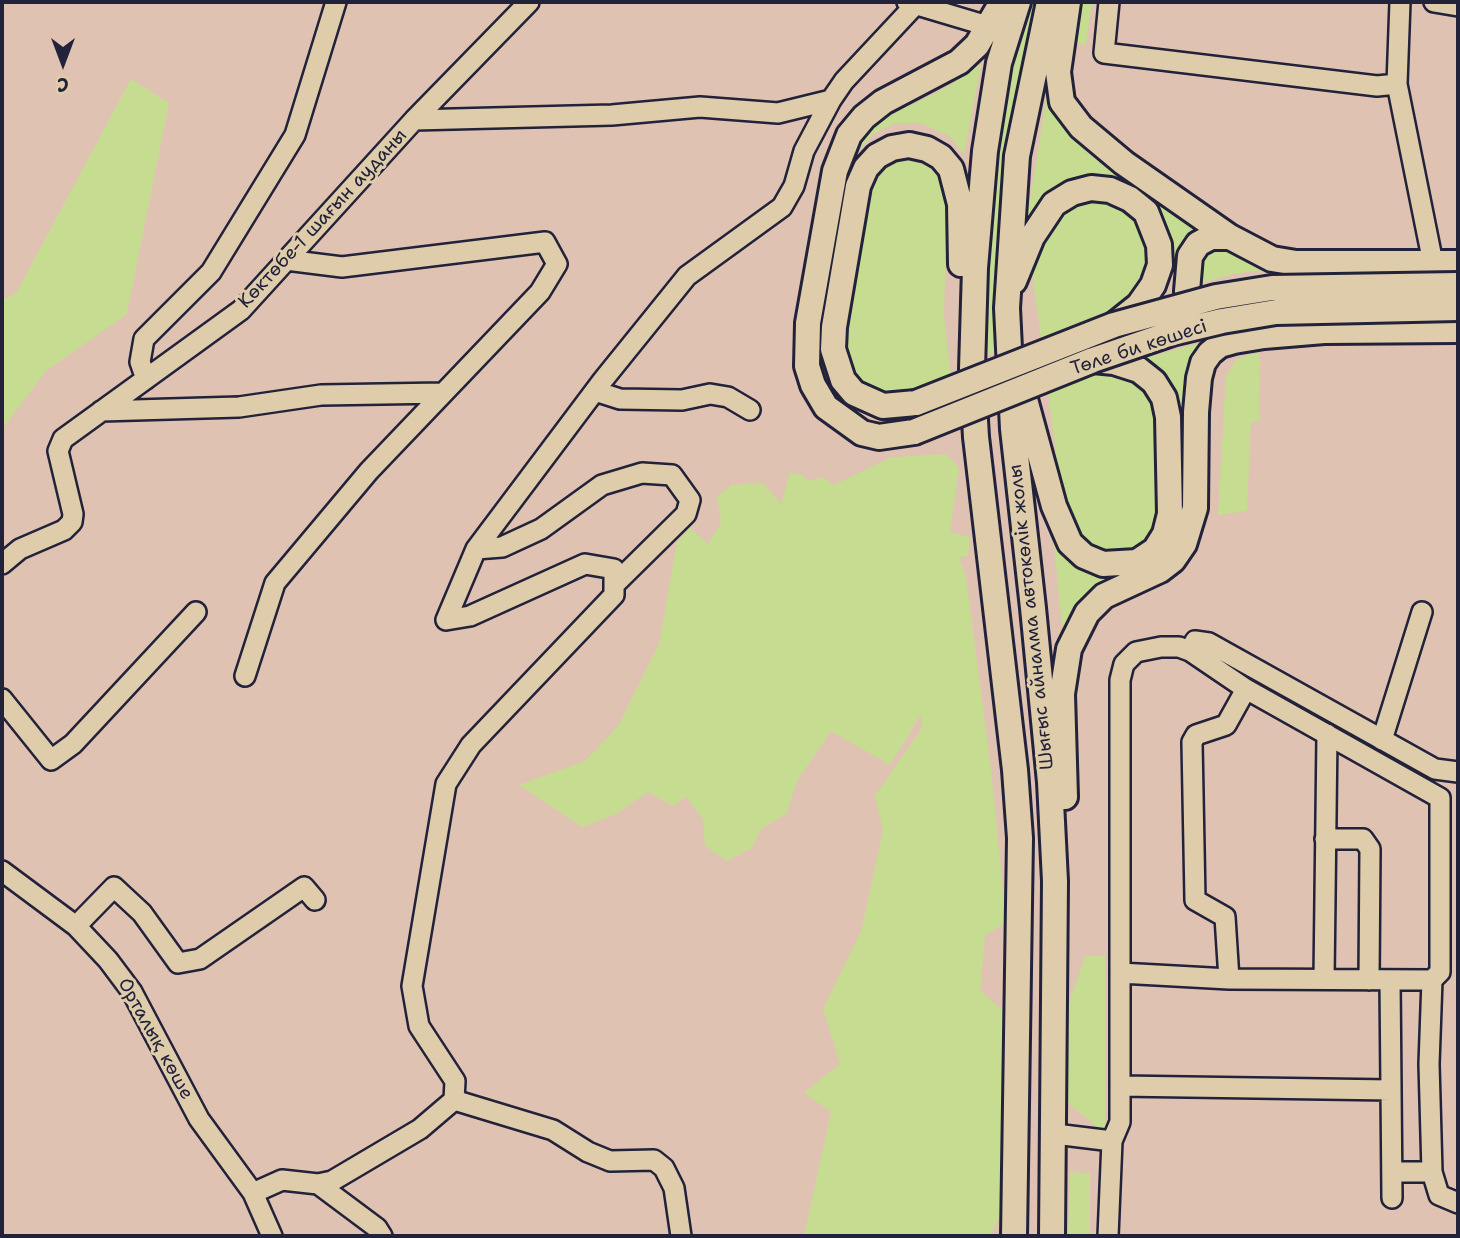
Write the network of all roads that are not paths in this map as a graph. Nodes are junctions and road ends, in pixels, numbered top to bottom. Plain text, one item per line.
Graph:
1 (336, 2) edge
2 (529, 2) edge
3 (1002, 2) edge
4 (1018, 2) edge
5 (1049, 2) edge
6 (1068, 2) edge
7 (1109, 2) edge
8 (1400, 2) edge
9 (1434, 2) edge
10 (911, 3) edge
11 (1458, 6) edge
12 (960, 9) edge
13 (999, 29) junction
14 (1397, 84) junction
15 (831, 100) junction
16 (414, 120) junction
17 (1230, 237) junction
18 (286, 260) junction
19 (1433, 263) junction
20 (1458, 263) edge
21 (1458, 285) edge
22 (1007, 308) junction
23 (1114, 325) junction
24 (1457, 328) edge
25 (1007, 334) junction
26 (1234, 341) junction
27 (1093, 360) junction
28 (972, 369) junction
29 (146, 379) junction
30 (595, 391) junction
31 (443, 393) junction
32 (750, 410) dead end
33 (101, 411) junction
34 (476, 549) junction
35 (2, 564) edge
36 (614, 585) junction
37 (196, 612) dead end
38 (1422, 612) dead end
39 (1190, 651) junction
40 (245, 676) dead end
41 (1246, 689) junction
42 (2, 699) edge
43 (1327, 734) junction
44 (1382, 740) junction
45 (1458, 772) edge
46 (1325, 839) junction
47 (2, 870) edge
48 (1055, 881) junction
49 (315, 900) dead end
50 (76, 926) junction
51 (1120, 973) junction
52 (1229, 979) junction
53 (1324, 979) junction
54 (1369, 980) junction
55 (1390, 980) junction
56 (1432, 980) junction
57 (1120, 1086) junction
58 (1391, 1090) junction
59 (454, 1100) junction
60 (1055, 1134) junction
61 (1112, 1141) junction
62 (1392, 1172) junction
63 (1432, 1172) junction
64 (318, 1184) junction
65 (253, 1193) junction
66 (1392, 1198) dead end
67 (1458, 1203) edge
68 (272, 1236) edge
69 (382, 1236) edge
70 (681, 1236) edge
71 (1014, 1236) edge
72 (1052, 1236) edge
73 (1108, 1236) edge

1 - 29 street
2 - 16 street, Көктөбе-1 шағын ауданы
3 - 13 main road
4 - 13 main road
5 - 22 main road, Шығыс айналма автокөлік жолы
6 - 17 main road
7 - 14 street
8 - 14 street
9 - 11 street
10 - 12 street
10 - 15 street
12 - 13 street
13 - 27 main road, Төле би көшесі, bridge
13 - 28 main road
14 - 19 street
15 - 16 street
15 - 30 street
16 - 18 street, Көктөбе-1 шағын ауданы
17 - 19 main road
17 - 26 main road
18 - 29 street, Көктөбе-1 шағын ауданы
18 - 31 street
19 - 20 main road
21 - 23 main road, Төле би көшесі, bridge
22 - 23 main road
22 - 25 main road, Шығыс айналма автокөлік жолы
23 - 28 main road, Төле би көшесі, bridge
24 - 26 main road
24 - 27 main road, Төле би көшесі, bridge
25 - 27 main road
25 - 48 main road, Шығыс айналма автокөлік жолы
26 - 48 main road
28 - 71 main road
29 - 33 street, Көктөбе-1 шағын ауданы
30 - 32 street
30 - 34 street
31 - 33 street
31 - 40 street
33 - 35 street, Көктөбе-1 шағын ауданы
34 - 36 street
34 - 36 street
36 - 59 street
37 - 42 street
38 - 44 street
39 - 41 street
39 - 44 street
39 - 51 street
41 - 43 street
41 - 52 street
43 - 46 street
43 - 56 street
44 - 45 street
46 - 53 street
46 - 54 street
47 - 50 street, Орталық көше
48 - 60 main road, Шығыс айналма автокөлік жолы
49 - 50 street
50 - 65 street, Орталық көше
51 - 52 street
51 - 57 street
52 - 53 street
53 - 54 street
54 - 55 street
55 - 56 street
55 - 58 street
56 - 63 street
57 - 58 street
57 - 61 street
58 - 62 street
59 - 64 street
59 - 70 street
60 - 61 street
60 - 72 main road, Шығыс айналма автокөлік жолы
61 - 73 street
62 - 63 street
62 - 66 street
63 - 67 street
64 - 65 street
64 - 69 street
65 - 68 street, Орталық көше

